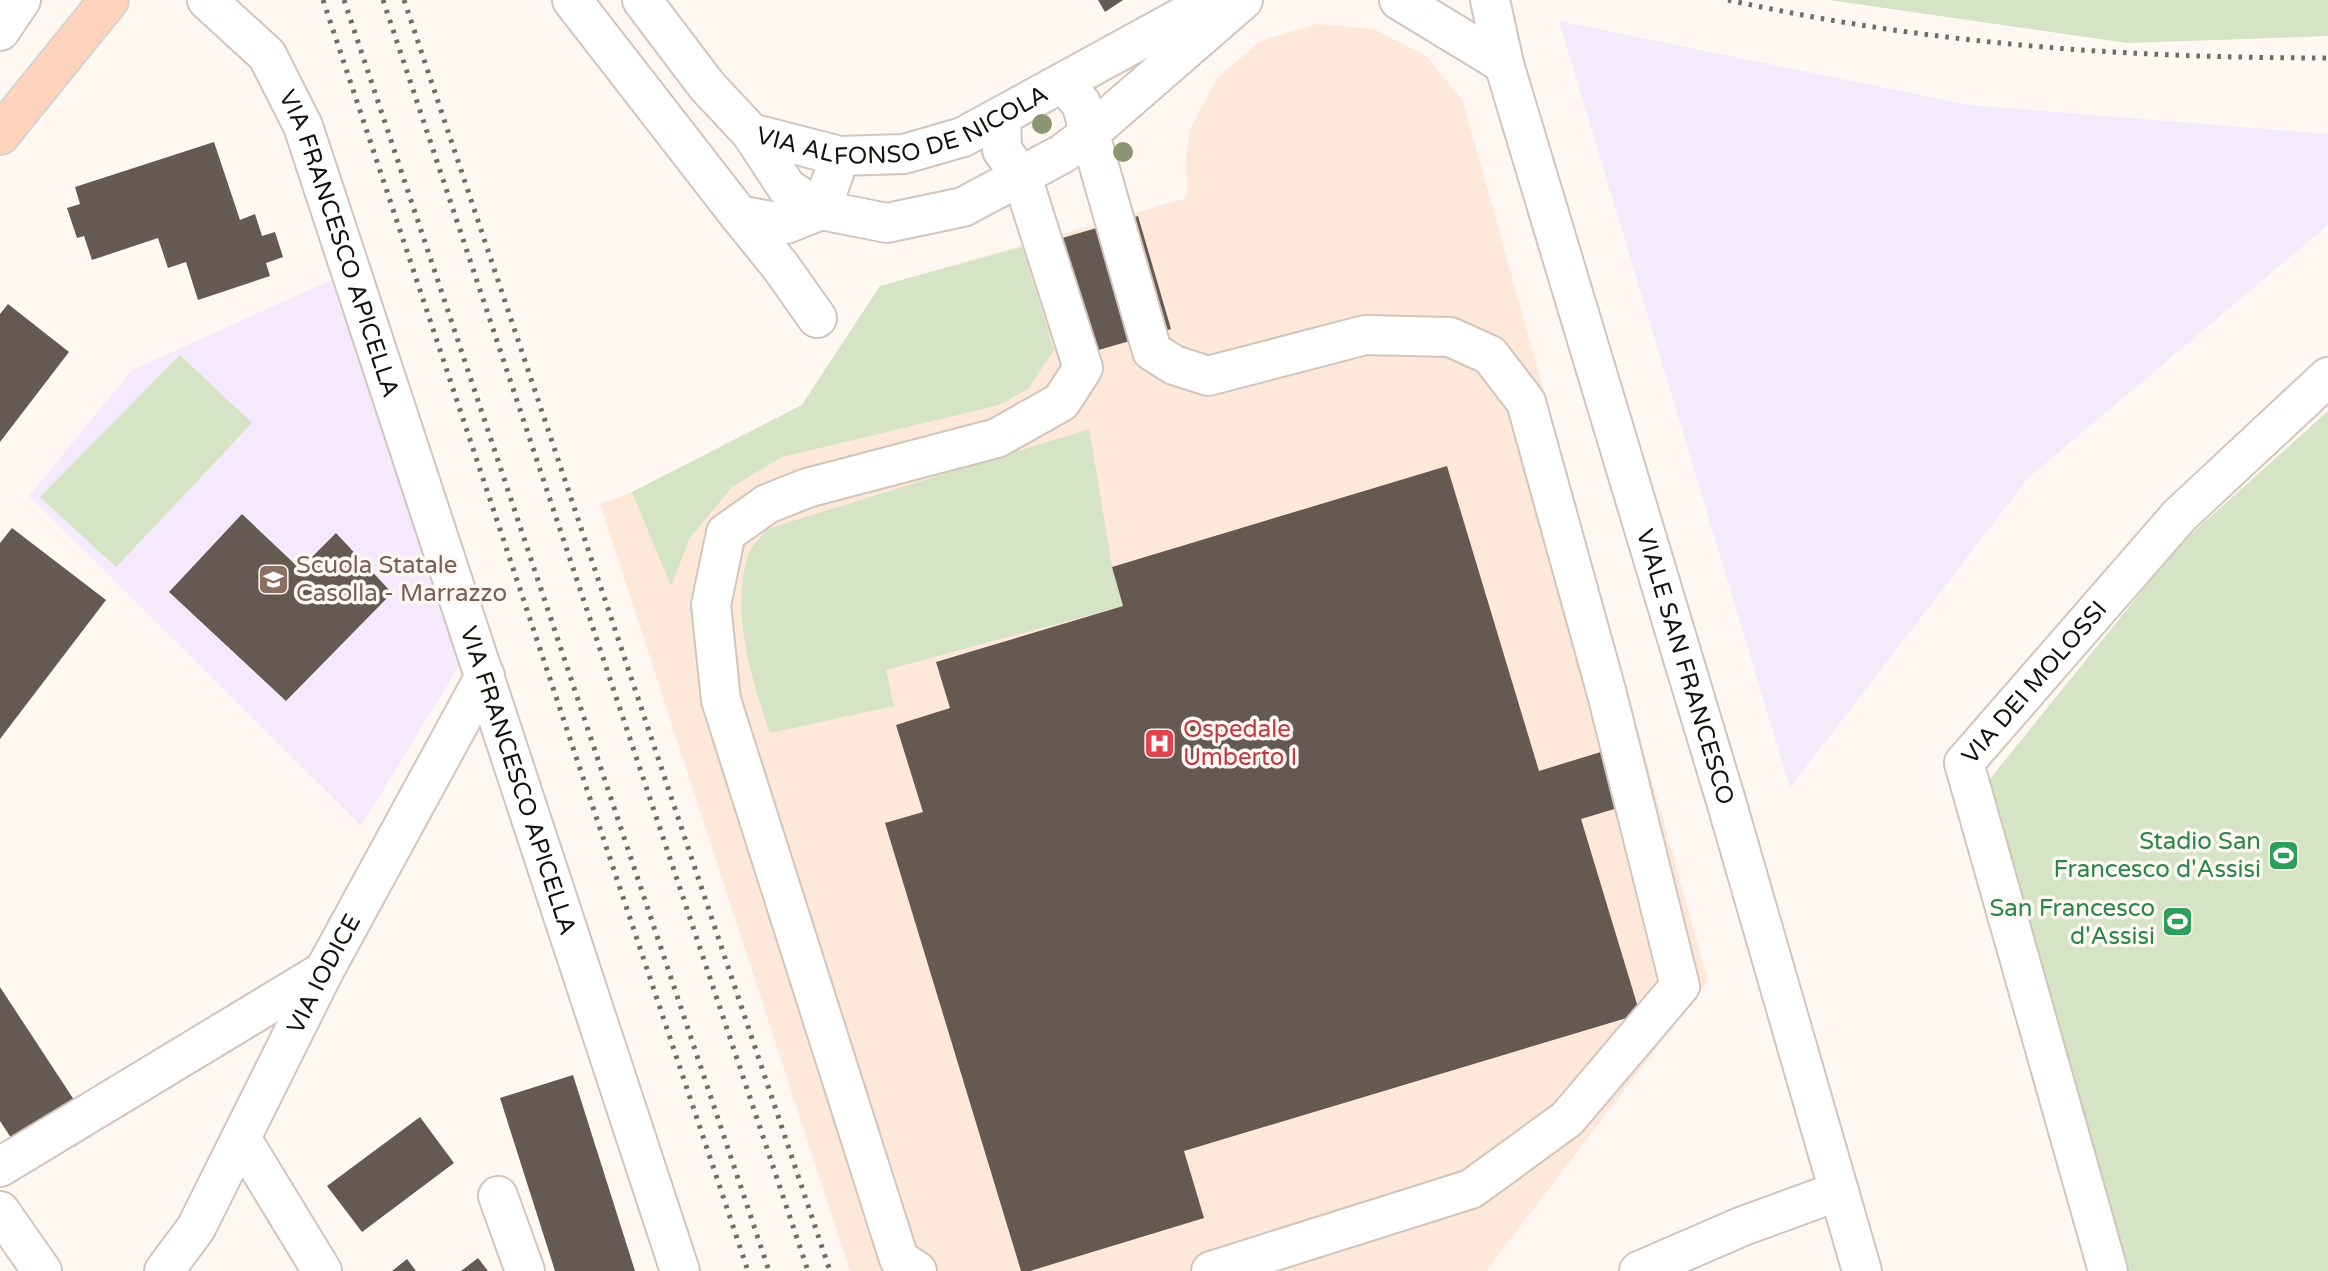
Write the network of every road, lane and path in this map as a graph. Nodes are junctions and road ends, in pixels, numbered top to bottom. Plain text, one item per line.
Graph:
1 (108, 0) edge
2 (207, 0) edge
3 (572, 0) edge
4 (642, 0) edge
5 (1213, 0) edge
6 (1243, 0) edge
7 (1399, 0) edge
8 (1490, 0) edge
9 (1504, 64) junction
10 (1062, 83) junction
11 (1001, 118) junction
12 (751, 133) junction
13 (1090, 133) junction
14 (0, 135) edge
15 (840, 156) junction
16 (1022, 177) junction
17 (821, 210) junction
18 (739, 215) junction
19 (817, 318) dead end
20 (2328, 377) edge
21 (485, 676) junction
22 (324, 971) junction
23 (241, 1138) junction
24 (0, 1167) edge
25 (1839, 1191) junction
26 (498, 1196) dead end
27 (0, 1211) edge
28 (42, 1271) edge
29 (164, 1271) edge
30 (322, 1271) edge
31 (525, 1271) edge
32 (680, 1271) edge
33 (917, 1271) edge
34 (1211, 1271) edge
35 (1639, 1271) edge
36 (1862, 1271) edge
37 (2108, 1271) edge

1 - 14 main road
2 - 21 street, VIA FRANCESCO APICELLA
3 - 18 street
4 - 12 street
5 - 10 street, VIA ALFONSO DE NICOLA
6 - 13 street, VIA ALFONSO DE NICOLA
7 - 9 street
8 - 9 street, VIALE SAN FRANCESCO
9 - 25 street, VIALE SAN FRANCESCO
10 - 11 street, VIA ALFONSO DE NICOLA
10 - 13 street
11 - 15 street, VIA ALFONSO DE NICOLA
11 - 16 street
12 - 15 street, VIA ALFONSO DE NICOLA
12 - 17 street, VIA ALFONSO DE NICOLA
13 - 16 street, VIA ALFONSO DE NICOLA
13 - 34 street
15 - 17 street
16 - 17 street, VIA ALFONSO DE NICOLA
16 - 33 street
17 - 18 street
18 - 19 street
20 - 37 street, VIA DEI MOLOSSI
21 - 22 street, VIA IODICE
21 - 32 street, VIA FRANCESCO APICELLA
22 - 23 street, VIA IODICE
22 - 24 street
23 - 29 street, VIA IODICE
23 - 30 street
25 - 35 street
25 - 36 street, VIALE SAN FRANCESCO
26 - 31 street
27 - 28 street

